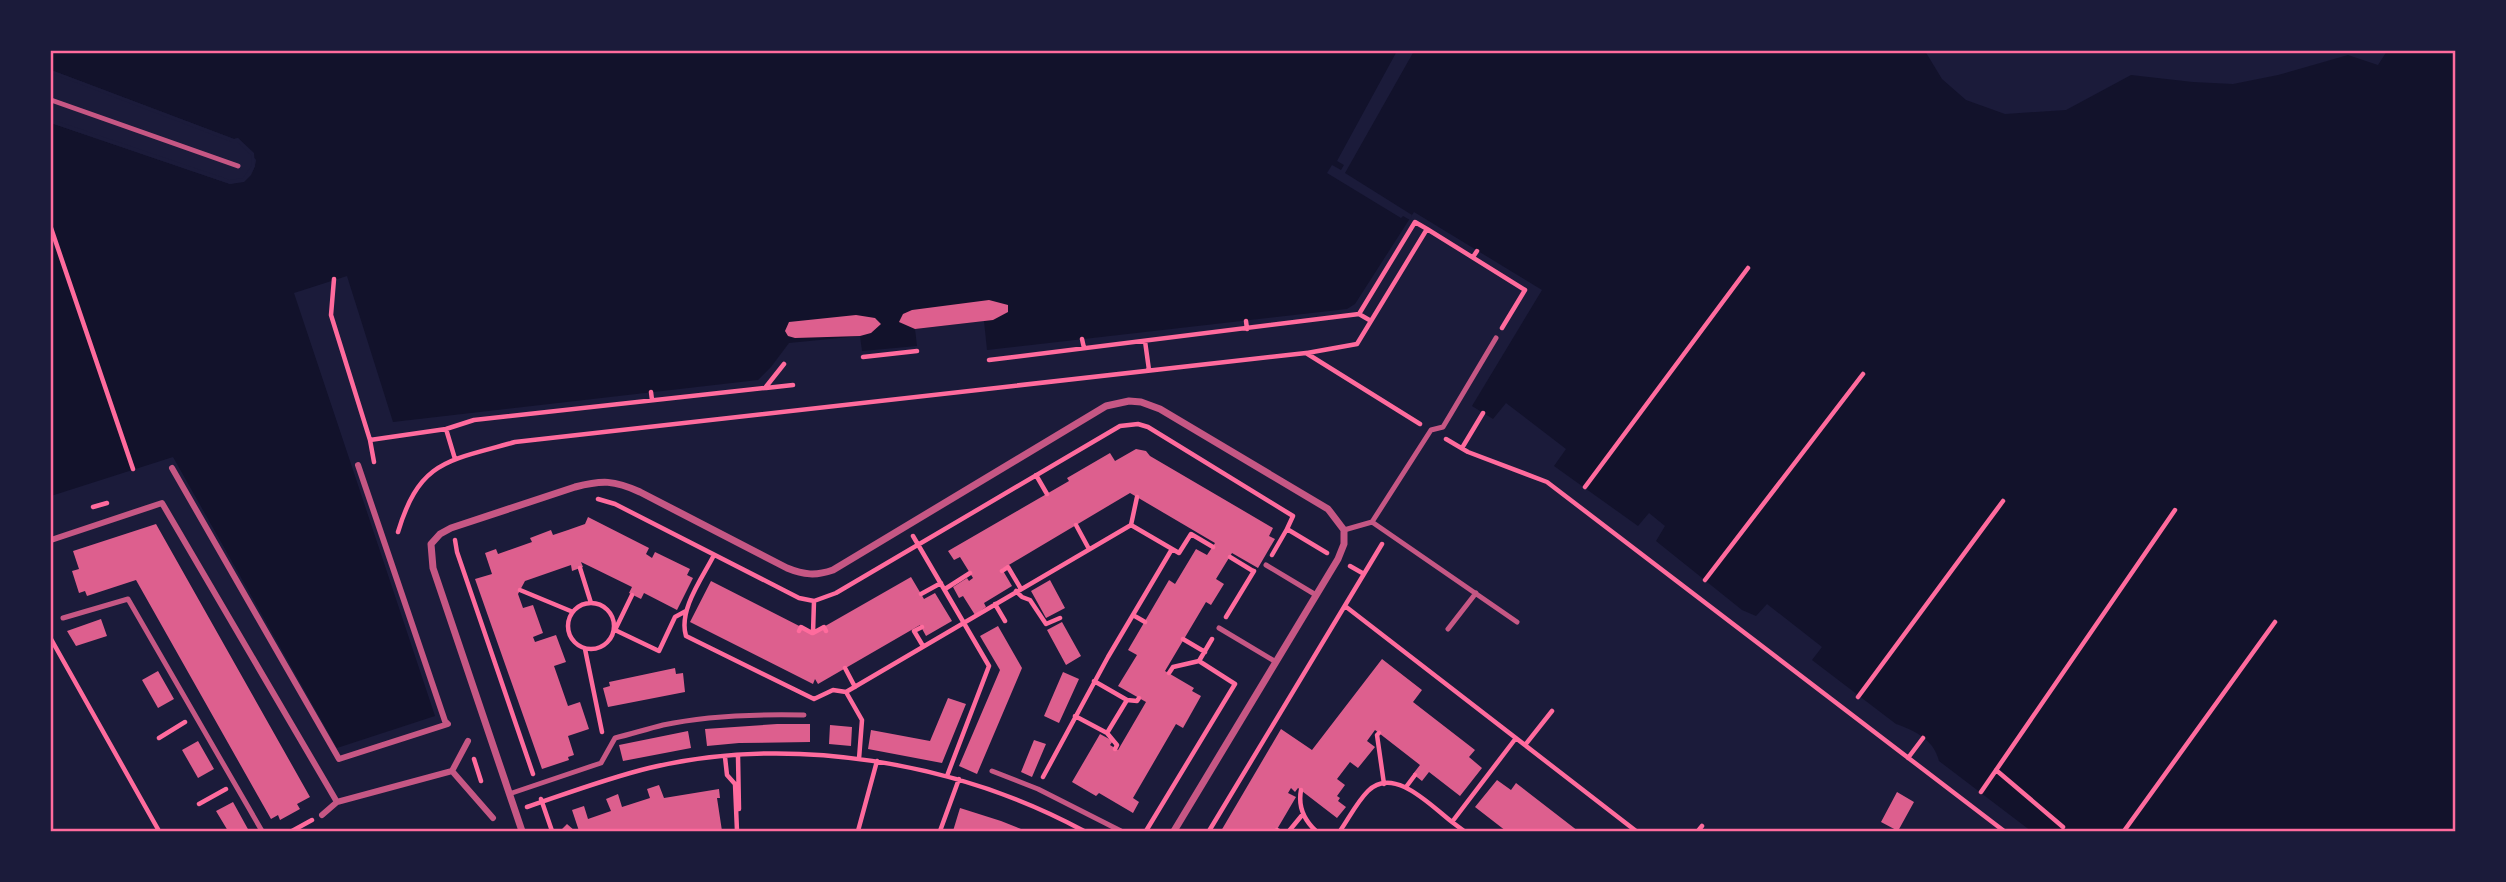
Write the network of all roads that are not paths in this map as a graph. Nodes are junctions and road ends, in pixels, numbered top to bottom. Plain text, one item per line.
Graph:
1 (51, 100) edge
2 (238, 166) dead end
3 (1496, 338) road end
4 (358, 464) dead end
5 (172, 468) dead end
6 (1372, 522) junction
7 (1344, 530) junction
8 (51, 540) edge
9 (1266, 565) road end
10 (1476, 593) junction
11 (1316, 595) junction
12 (62, 618) dead end
13 (1517, 622) dead end
14 (1219, 628) road end
15 (1448, 629) dead end
16 (1276, 662) junction
17 (804, 715) dead end
18 (468, 741) dead end
19 (452, 771) junction
20 (992, 771) dead end
21 (509, 794) junction
22 (337, 803) junction
23 (322, 815) road end
24 (493, 818) dead end
25 (262, 831) edge
26 (522, 831) edge
27 (1121, 831) edge
28 (1174, 831) edge

1 - 2 lane
3 - 6 lane
4 - 5 street
6 - 7 lane
6 - 10 lane
7 - 11 street
7 - 21 street
8 - 22 street
9 - 11 lane
10 - 13 lane
10 - 15 lane
11 - 16 street
12 - 25 lane
14 - 16 lane
16 - 28 street
17 - 21 lane
18 - 19 street
19 - 22 street
19 - 24 street
20 - 27 lane
21 - 26 street
22 - 23 street

